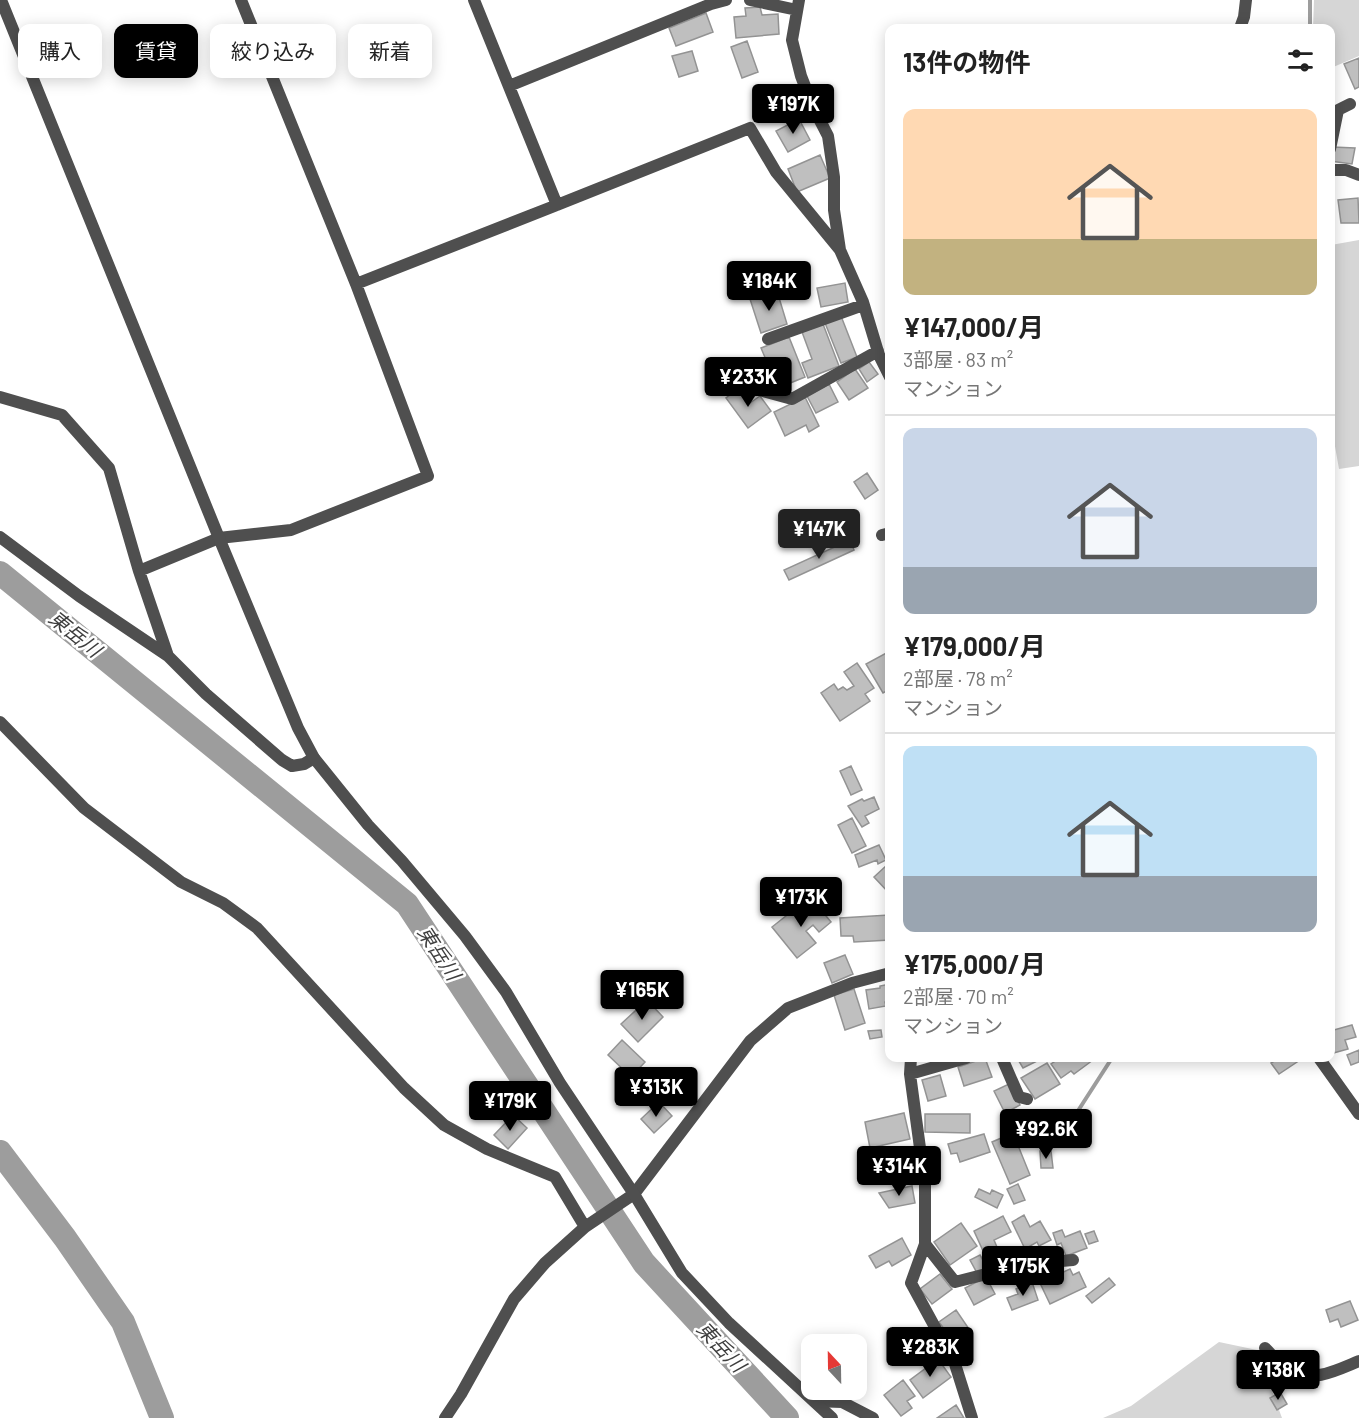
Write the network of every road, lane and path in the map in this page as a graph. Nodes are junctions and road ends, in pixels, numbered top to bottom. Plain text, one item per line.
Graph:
1 (2, 0) edge
2 (241, 0) edge
3 (474, 0) edge
4 (726, 0) edge
5 (750, 0) edge
6 (1246, 0) edge
7 (798, 5) edge
8 (1241, 24) edge
9 (509, 86) junction
10 (1350, 104) dead end
11 (1335, 125) edge
12 (1335, 170) edge
13 (1359, 175) edge
14 (557, 205) junction
15 (840, 250) junction
16 (356, 284) junction
17 (864, 305) junction
18 (768, 339) dead end
19 (878, 351) junction
20 (885, 366) edge
21 (738, 384) dead end
22 (0, 397) edge
23 (792, 399) junction
24 (778, 406) dead end
25 (0, 537) edge
26 (219, 538) junction
27 (139, 571) junction
28 (168, 656) junction
29 (0, 722) edge
30 (314, 758) junction
31 (885, 974) edge
32 (911, 1062) edge
33 (952, 1062) edge
34 (1004, 1062) edge
35 (1322, 1062) edge
36 (910, 1074) junction
37 (1027, 1099) dead end
38 (1359, 1114) edge
39 (634, 1194) junction
40 (585, 1227) junction
41 (925, 1244) junction
42 (1073, 1260) dead end
43 (1265, 1348) dead end
44 (1359, 1361) edge
45 (814, 1401) junction
46 (445, 1418) edge
47 (832, 1418) edge
48 (873, 1418) edge
49 (972, 1418) edge

1 - 26 street
2 - 16 street
3 - 9 street
4 - 9 street
5 - 7 street
6 - 8 street
7 - 15 street
9 - 14 street
10 - 11 street
12 - 13 street
14 - 15 street
14 - 16 street
15 - 17 street
16 - 26 street
17 - 18 street
17 - 19 street
19 - 20 street
19 - 23 street
21 - 23 street
22 - 27 street
23 - 24 street
25 - 28 street
26 - 27 street
26 - 30 street
27 - 28 street
28 - 30 street
29 - 40 street
30 - 39 street
31 - 39 street
32 - 36 street
33 - 36 street
34 - 37 street
35 - 38 street
36 - 41 street
39 - 40 street
39 - 45 street
40 - 46 street
41 - 42 street
41 - 49 street
43 - 44 street
45 - 47 street
45 - 48 street

